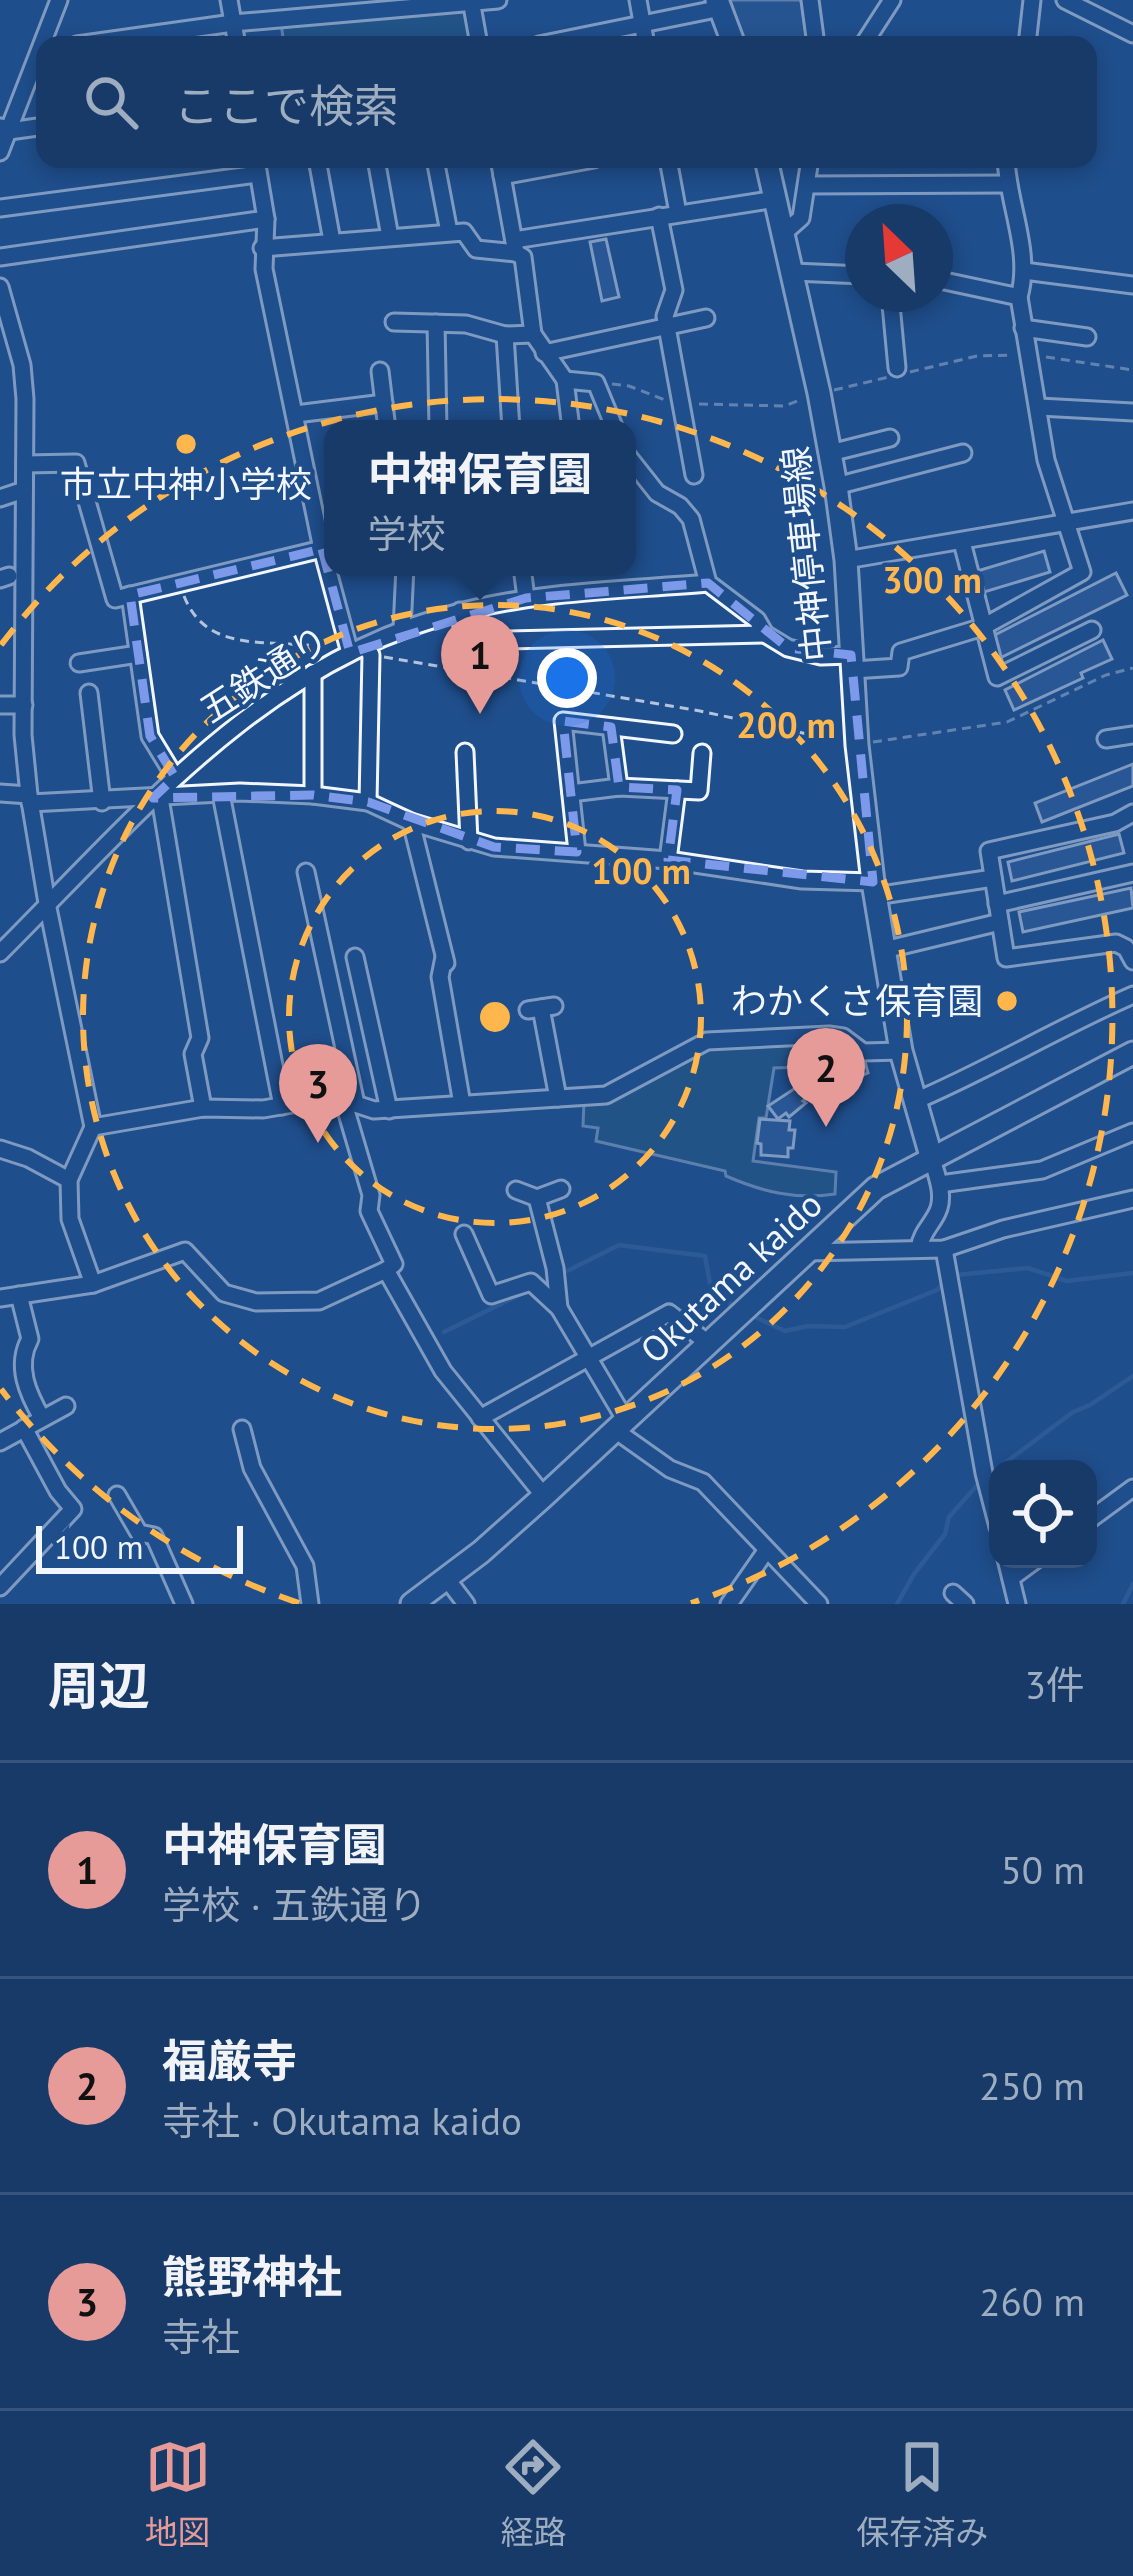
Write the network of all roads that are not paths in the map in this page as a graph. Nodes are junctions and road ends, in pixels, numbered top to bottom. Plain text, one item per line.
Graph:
1 (59, 0) edge
2 (229, 0) edge
3 (291, 0) edge
4 (498, 0) edge
5 (638, 0) edge
6 (811, 0) edge
7 (892, 0) edge
8 (1032, 0) edge
9 (1066, 0) edge
10 (471, 3) edge
11 (719, 4) edge
12 (416, 5) edge
13 (355, 7) edge
14 (294, 19) junction
15 (233, 23) junction
16 (642, 24) junction
17 (1133, 34) edge
18 (47, 36) edge
19 (141, 36) edge
20 (235, 36) edge
21 (476, 36) edge
22 (583, 36) edge
23 (644, 36) edge
24 (731, 36) edge
25 (815, 36) edge
26 (869, 36) edge
27 (1028, 36) edge
28 (36, 65) edge
29 (36, 127) edge
30 (5, 129) edge
31 (0, 152) edge
32 (245, 168) edge
33 (257, 168) edge
34 (319, 168) edge
35 (378, 168) edge
36 (437, 168) edge
37 (501, 168) edge
38 (670, 168) edge
39 (768, 168) edge
40 (809, 168) edge
41 (1006, 168) edge
42 (806, 184) junction
43 (1007, 184) junction
44 (776, 199) junction
45 (0, 208) edge
46 (678, 213) junction
47 (659, 217) junction
48 (266, 219) junction
49 (449, 232) junction
50 (784, 232) junction
51 (390, 237) junction
52 (332, 241) junction
53 (515, 246) junction
54 (262, 248) junction
55 (0, 257) edge
56 (1024, 271) junction
57 (793, 272) junction
58 (845, 274) edge
59 (953, 283) edge
60 (1133, 285) edge
61 (1, 294) edge
62 (1018, 297) junction
63 (892, 312) edge
64 (706, 318) dead end
65 (394, 322) dead end
66 (436, 323) junction
67 (668, 327) junction
68 (1023, 328) junction
69 (505, 334) junction
70 (533, 334) junction
71 (1088, 337) dead end
72 (544, 352) junction
73 (380, 371) dead end
74 (898, 372) road end
75 (565, 380) junction
76 (384, 403) junction
77 (1039, 407) junction
78 (1133, 412) edge
79 (296, 414) junction
80 (386, 420) edge
81 (439, 420) edge
82 (510, 420) edge
83 (570, 420) edge
84 (611, 420) edge
85 (890, 438) dead end
86 (830, 453) junction
87 (963, 453) dead end
88 (25, 464) junction
89 (636, 470) edge
90 (694, 475) dead end
91 (836, 487) junction
92 (24, 490) junction
93 (0, 498) edge
94 (1129, 508) edge
95 (1066, 522) junction
96 (962, 542) junction
97 (322, 549) junction
98 (324, 556) edge
99 (846, 560) junction
100 (329, 576) edge
101 (405, 576) edge
102 (524, 576) edge
103 (709, 583) junction
104 (130, 595) junction
105 (526, 598) junction
106 (460, 611) junction
107 (982, 627) junction
108 (402, 629) junction
109 (1092, 630) dead end
110 (765, 634) junction
111 (368, 650) junction
112 (138, 653) junction
113 (350, 653) junction
114 (80, 663) dead end
115 (852, 663) junction
116 (313, 673) junction
117 (89, 693) dead end
118 (0, 705) edge
119 (24, 705) junction
120 (611, 727) junction
121 (673, 734) dead end
122 (1133, 735) edge
123 (1106, 740) dead end
124 (465, 752) dead end
125 (707, 762) dead end
126 (175, 777) junction
127 (619, 787) junction
128 (677, 790) junction
129 (0, 794) edge
130 (221, 794) junction
131 (313, 794) junction
132 (571, 794) junction
133 (157, 798) junction
134 (29, 799) junction
135 (102, 802) junction
136 (368, 802) junction
137 (1133, 813) edge
138 (412, 822) junction
139 (469, 841) junction
140 (577, 852) junction
141 (668, 860) junction
142 (307, 872) dead end
143 (1133, 873) edge
144 (993, 878) junction
145 (874, 889) junction
146 (47, 903) junction
147 (997, 904) junction
148 (1000, 922) junction
149 (2, 945) edge
150 (884, 950) junction
151 (355, 957) dead end
152 (1133, 961) edge
153 (1133, 995) edge
154 (541, 1008) dead end
155 (901, 1051) junction
156 (1133, 1053) edge
157 (558, 1098) junction
158 (349, 1102) junction
159 (913, 1102) junction
160 (462, 1105) junction
161 (282, 1106) junction
162 (203, 1108) junction
163 (389, 1110) junction
164 (93, 1127) junction
165 (1133, 1132) edge
166 (0, 1149) edge
167 (931, 1156) junction
168 (69, 1180) junction
169 (940, 1184) junction
170 (561, 1189) dead end
171 (516, 1190) dead end
172 (537, 1198) junction
173 (1133, 1198) edge
174 (464, 1234) dead end
175 (919, 1248) junction
176 (944, 1249) junction
177 (806, 1252) junction
178 (386, 1270) junction
179 (93, 1284) junction
180 (19, 1295) junction
181 (0, 1298) edge
182 (559, 1308) junction
183 (708, 1343) junction
184 (589, 1358) junction
185 (67, 1406) dead end
186 (42, 1418) junction
187 (480, 1418) junction
188 (620, 1425) junction
189 (24, 1428) junction
190 (242, 1430) dead end
191 (0, 1442) edge
192 (1133, 1488) edge
193 (989, 1492) edge
194 (117, 1495) dead end
195 (544, 1496) junction
196 (1097, 1514) edge
197 (766, 1551) junction
198 (1008, 1568) edge
199 (1024, 1568) edge
200 (1011, 1578) junction
201 (447, 1580) junction
202 (0, 1587) edge
203 (12, 1604) edge
204 (184, 1604) edge
205 (310, 1604) edge
206 (412, 1604) edge
207 (466, 1604) edge
208 (728, 1604) edge
209 (819, 1604) edge
210 (1017, 1604) edge

1 - 18 street
2 - 15 street
3 - 14 street
4 - 10 street
5 - 16 street
6 - 25 street
7 - 26 street
8 - 27 street
9 - 17 street
10 - 12 street
10 - 21 street
11 - 16 street
11 - 24 main road
12 - 13 street
13 - 14 street
14 - 15 street
15 - 19 street
15 - 20 street
16 - 22 street
16 - 23 street
28 - 30 street
29 - 30 street
30 - 31 street
32 - 45 street
33 - 48 street
34 - 52 street
35 - 51 street
36 - 49 street
37 - 53 street
38 - 46 street
39 - 44 main road, 中神停車場線
40 - 42 street
41 - 43 street
42 - 43 street
42 - 50 street
43 - 56 street
44 - 46 street
44 - 50 main road, 中神停車場線
46 - 47 street
47 - 53 street
47 - 67 street
48 - 54 street
48 - 55 street
49 - 51 street
49 - 53 street
50 - 57 main road, 中神停車場線
51 - 52 street
52 - 54 street
53 - 70 street
54 - 79 street
56 - 60 street
56 - 62 street
57 - 58 street
57 - 86 main road, 中神停車場線
59 - 62 street
61 - 88 street
62 - 68 street
63 - 74 street
64 - 67 street
65 - 66 street
66 - 69 street
66 - 81 street
67 - 72 street
67 - 90 street
68 - 71 street
68 - 77 street
69 - 70 street
69 - 82 street
70 - 72 street
72 - 75 street
73 - 76 street
75 - 83 street
75 - 84 street
76 - 79 street
76 - 80 street
77 - 78 street
77 - 95 street
79 - 97 street
85 - 86 street
86 - 91 main road, 中神停車場線
87 - 91 street
88 - 92 street
88 - 104 street
89 - 103 street
91 - 99 main road, 中神停車場線
92 - 93 street
92 - 119 street
94 - 95 street
95 - 96 street
95 - 107 street
96 - 99 street
96 - 107 street
97 - 98 street
97 - 104 street
99 - 115 main road, 中神停車場線
100 - 113 street
101 - 108 street
102 - 105 street
103 - 105 street, 五鉄通り
103 - 110 street
104 - 112 street
105 - 106 street, 五鉄通り
106 - 108 street, 五鉄通り
106 - 110 street
107 - 109 street
107 - 115 street
108 - 111 street, 五鉄通り
110 - 115 street
111 - 113 street, 五鉄通り
111 - 136 street
112 - 114 street
112 - 126 street
113 - 116 street, 五鉄通り
115 - 145 main road, 中神停車場線
116 - 126 street, 五鉄通り
116 - 131 street
117 - 135 street
118 - 119 street
119 - 134 street
120 - 121 street
120 - 127 street
120 - 132 street
122 - 123 street
124 - 139 street
125 - 128 street
126 - 133 street, 五鉄通り
127 - 128 street
127 - 132 street
128 - 141 street
129 - 134 street
130 - 131 street
130 - 133 street
130 - 161 street
131 - 136 street
132 - 140 street
133 - 135 street
133 - 146 street, 五鉄通り
133 - 162 street
134 - 135 street
134 - 146 street
136 - 138 street
137 - 144 street
138 - 139 street
138 - 160 street
139 - 140 street
140 - 141 street
141 - 145 street
142 - 158 street
143 - 147 street
144 - 145 street
144 - 147 street
145 - 150 main road, 中神停車場線
146 - 149 street, 五鉄通り
146 - 164 street
147 - 148 street
148 - 150 street
148 - 152 street
150 - 155 main road, 中神停車場線
151 - 163 street
153 - 159 street
154 - 157 street
155 - 157 street
155 - 159 main road, 中神停車場線
156 - 167 main road, Okutama kaido
157 - 160 street
158 - 161 street
158 - 163 street
158 - 178 street
159 - 167 main road, 中神停車場線
160 - 163 street
161 - 162 street
162 - 164 street
164 - 168 street
165 - 169 street
166 - 168 street
167 - 169 street
167 - 177 main road, Okutama kaido
168 - 179 street
169 - 175 street
170 - 172 street
171 - 172 street
172 - 182 street
173 - 176 street
174 - 182 street
175 - 176 street
175 - 177 street
176 - 193 street
177 - 183 main road, Okutama kaido
178 - 179 street
178 - 187 street
179 - 180 street
180 - 181 street
180 - 186 street
182 - 184 street
183 - 184 street
183 - 188 main road, Okutama kaido
184 - 187 street
184 - 188 street
185 - 186 street
186 - 189 street
187 - 195 street
188 - 195 main road, Okutama kaido
188 - 197 street
189 - 191 street
189 - 202 street
190 - 205 street
192 - 196 street
194 - 204 street
195 - 201 main road, Okutama kaido
197 - 208 street
197 - 209 street
198 - 200 street
199 - 200 street
200 - 210 street
201 - 206 main road, Okutama kaido
201 - 207 street
202 - 203 street

